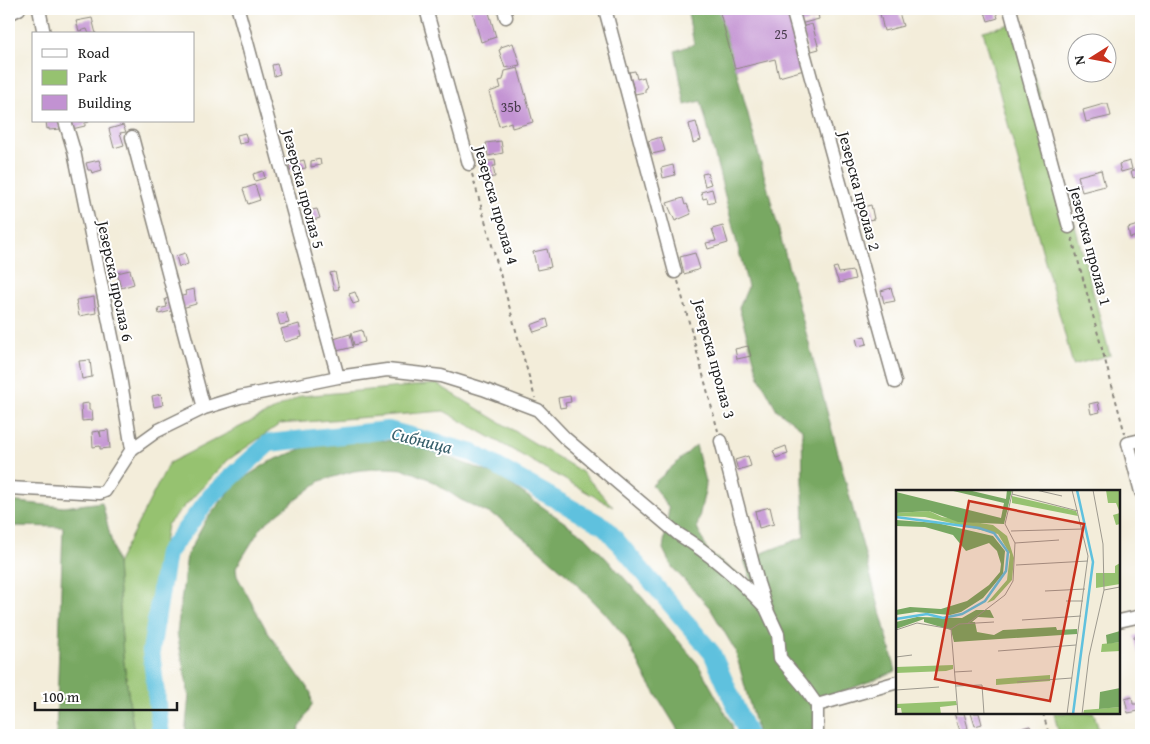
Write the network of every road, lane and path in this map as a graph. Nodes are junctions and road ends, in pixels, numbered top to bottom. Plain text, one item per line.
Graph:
1 (19, 9) edge
2 (39, 9) edge
3 (238, 9) edge
4 (426, 9) edge
5 (605, 9) edge
6 (792, 9) edge
7 (1010, 9) edge
8 (9, 14) edge
9 (44, 32) edge
10 (65, 122) edge
11 (132, 137) dead end
12 (469, 164) joint
13 (1069, 227) joint
14 (675, 272) joint
15 (338, 377) junction
16 (895, 382) dead end
17 (204, 408) junction
18 (538, 410) junction
19 (1141, 440) edge
20 (721, 442) joint
21 (1128, 443) junction
22 (132, 449) junction
23 (9, 488) edge
24 (1141, 492) edge
25 (766, 608) junction
26 (1141, 616) edge
27 (1120, 621) edge
28 (896, 683) edge
29 (817, 705) junction
30 (1043, 714) edge
31 (817, 735) edge
32 (1049, 735) edge

1 - 8 street
2 - 9 street
3 - 15 street, Језерска пролаз 5
4 - 12 street, Језерска пролаз 4
5 - 14 street
6 - 16 street, Језерска пролаз 2
7 - 13 street, Језерска пролаз 1
10 - 22 street, Језерска пролаз 6
11 - 17 street
12 - 18 path, Језерска пролаз 4
13 - 21 path, Језерска пролаз 1
14 - 20 path, Језерска пролаз 3
15 - 17 street
15 - 18 street
17 - 22 street
18 - 25 street
19 - 21 street
20 - 25 street, Језерска пролаз 3
21 - 24 street
22 - 23 street
25 - 29 street, Језерска пролаз 3
26 - 27 street
28 - 29 street
29 - 31 street
30 - 32 path

